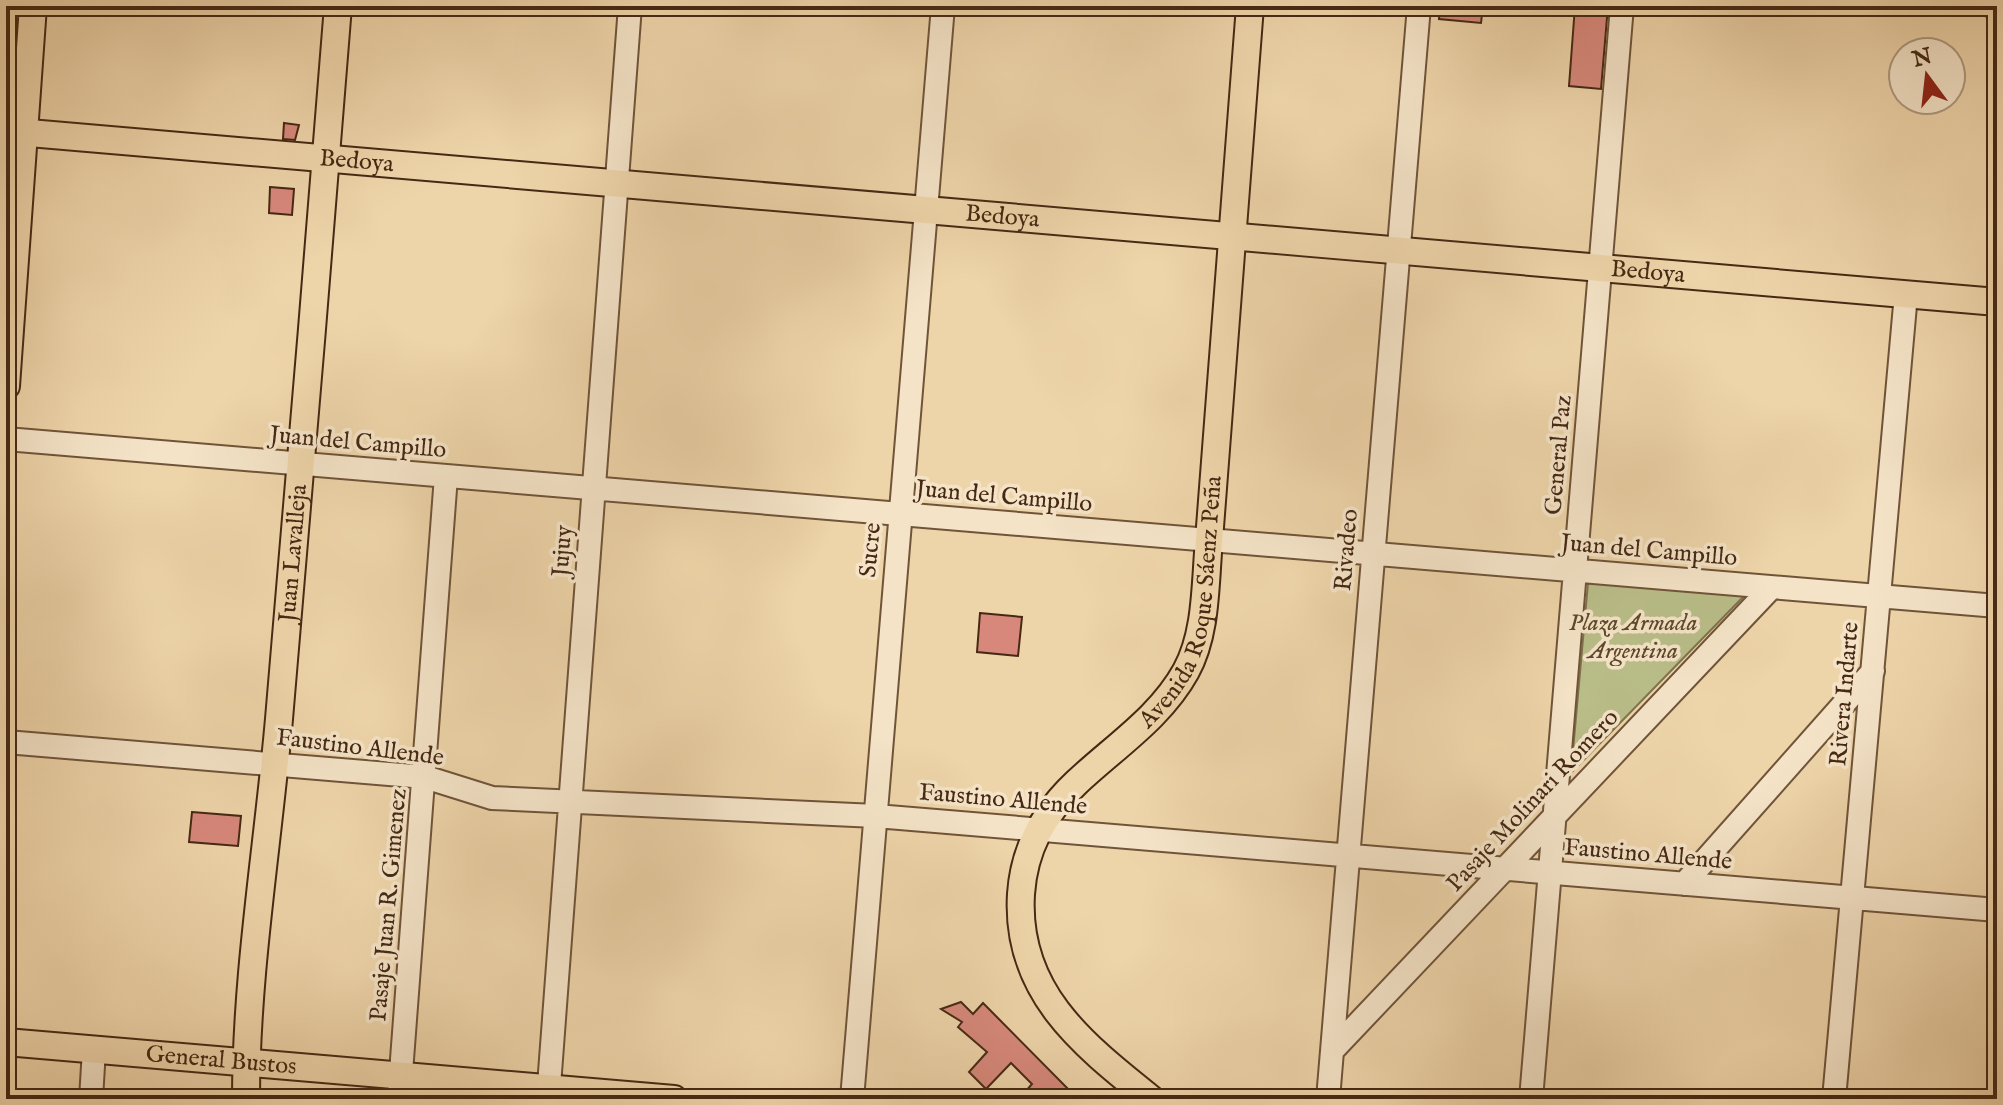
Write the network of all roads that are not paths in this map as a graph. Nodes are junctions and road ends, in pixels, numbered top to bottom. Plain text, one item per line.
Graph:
1 (33, 6) edge
2 (338, 6) edge
3 (630, 6) edge
4 (943, 6) edge
5 (1250, 6) edge
6 (1419, 6) edge
7 (1622, 6) edge
8 (15, 132) edge
9 (326, 158) junction
10 (617, 183) junction
11 (925, 210) junction
12 (1230, 236) junction
13 (1397, 250) junction
14 (1601, 268) junction
15 (1906, 294) junction
16 (1997, 302) edge
17 (6, 386) edge
18 (6, 439) edge
19 (302, 464) junction
20 (446, 476) junction
21 (594, 489) junction
22 (900, 514) junction
23 (1209, 540) junction
24 (1372, 554) junction
25 (1575, 571) junction
26 (1771, 588) junction
27 (1880, 597) junction
28 (1997, 606) edge
29 (1873, 671) junction
30 (6, 742) edge
31 (275, 763) junction
32 (425, 777) junction
33 (572, 802) junction
34 (876, 816) junction
35 (1555, 816) junction
36 (1037, 830) junction
37 (1348, 856) junction
38 (1505, 869) junction
39 (1550, 873) junction
40 (1684, 884) junction
41 (1853, 898) junction
42 (1997, 910) edge
43 (6, 1042) edge
44 (94, 1049) junction
45 (1332, 1051) junction
46 (246, 1062) junction
47 (400, 1087) edge
48 (548, 1094) edge
49 (1138, 1094) edge
50 (91, 1099) edge
51 (246, 1099) edge
52 (674, 1099) edge
53 (852, 1099) edge
54 (1328, 1099) edge
55 (1531, 1099) edge
56 (1834, 1099) edge

1 - 8 main road
2 - 9 main road, Juan Lavalleja
3 - 10 street, Jujuy
4 - 11 street, Sucre
5 - 12 main road, Avenida Roque Sáenz Peña
6 - 13 street, Rivadeo
7 - 14 street, General Paz
8 - 9 main road, Bedoya
8 - 17 main road
9 - 10 main road, Bedoya
9 - 19 main road, Juan Lavalleja
10 - 11 main road, Bedoya
10 - 21 street, Jujuy
11 - 12 main road, Bedoya
11 - 22 street, Sucre
12 - 13 main road, Bedoya
12 - 23 main road, Avenida Roque Sáenz Peña
13 - 14 main road, Bedoya
13 - 24 street, Rivadeo
14 - 15 main road, Bedoya
14 - 25 street, General Paz
15 - 16 main road, Bedoya
15 - 27 street, Rivera Indarte
18 - 19 street, Juan del Campillo
19 - 20 street, Juan del Campillo
19 - 31 main road, Juan Lavalleja
20 - 21 street, Juan del Campillo
20 - 32 street, Pasaje Juan R. Gimenez
21 - 22 street, Juan del Campillo
21 - 33 street, Jujuy
22 - 23 street, Juan del Campillo
22 - 34 street, Sucre
23 - 24 street, Juan del Campillo
23 - 36 main road, Avenida Roque Sáenz Peña
24 - 25 street, Juan del Campillo
24 - 37 street, Rivadeo
25 - 26 street, Juan del Campillo
25 - 35 street, General Paz
26 - 27 street, Juan del Campillo
26 - 35 street, Pasaje Molinari Romero
27 - 28 street, Juan del Campillo
27 - 29 street, Rivera Indarte
29 - 40 street
29 - 41 street, Rivera Indarte
30 - 31 street, Faustino Allende
31 - 32 street, Faustino Allende
31 - 46 main road, Juan Lavalleja
32 - 33 street, Faustino Allende
32 - 47 street, Pasaje Juan R. Gimenez
33 - 34 street, Faustino Allende
33 - 48 street, Jujuy
34 - 36 street, Faustino Allende
34 - 53 street, Sucre
35 - 38 street, Pasaje Molinari Romero
35 - 39 street, General Paz
36 - 37 street, Faustino Allende
36 - 49 main road, Avenida Roque Sáenz Peña
37 - 38 street, Faustino Allende
37 - 45 street, Rivadeo
38 - 39 street, Faustino Allende
38 - 45 street, Pasaje Molinari Romero
39 - 40 street, Faustino Allende
39 - 55 street, General Paz
40 - 41 street, Faustino Allende
41 - 42 street, Faustino Allende
41 - 56 street, Rivera Indarte
43 - 44 main road, General Bustos
44 - 46 main road, General Bustos
44 - 50 street
45 - 54 street, Rivadeo
46 - 47 main road, General Bustos
46 - 51 main road, Juan Lavalleja
47 - 48 main road, General Bustos
48 - 52 main road, General Bustos

